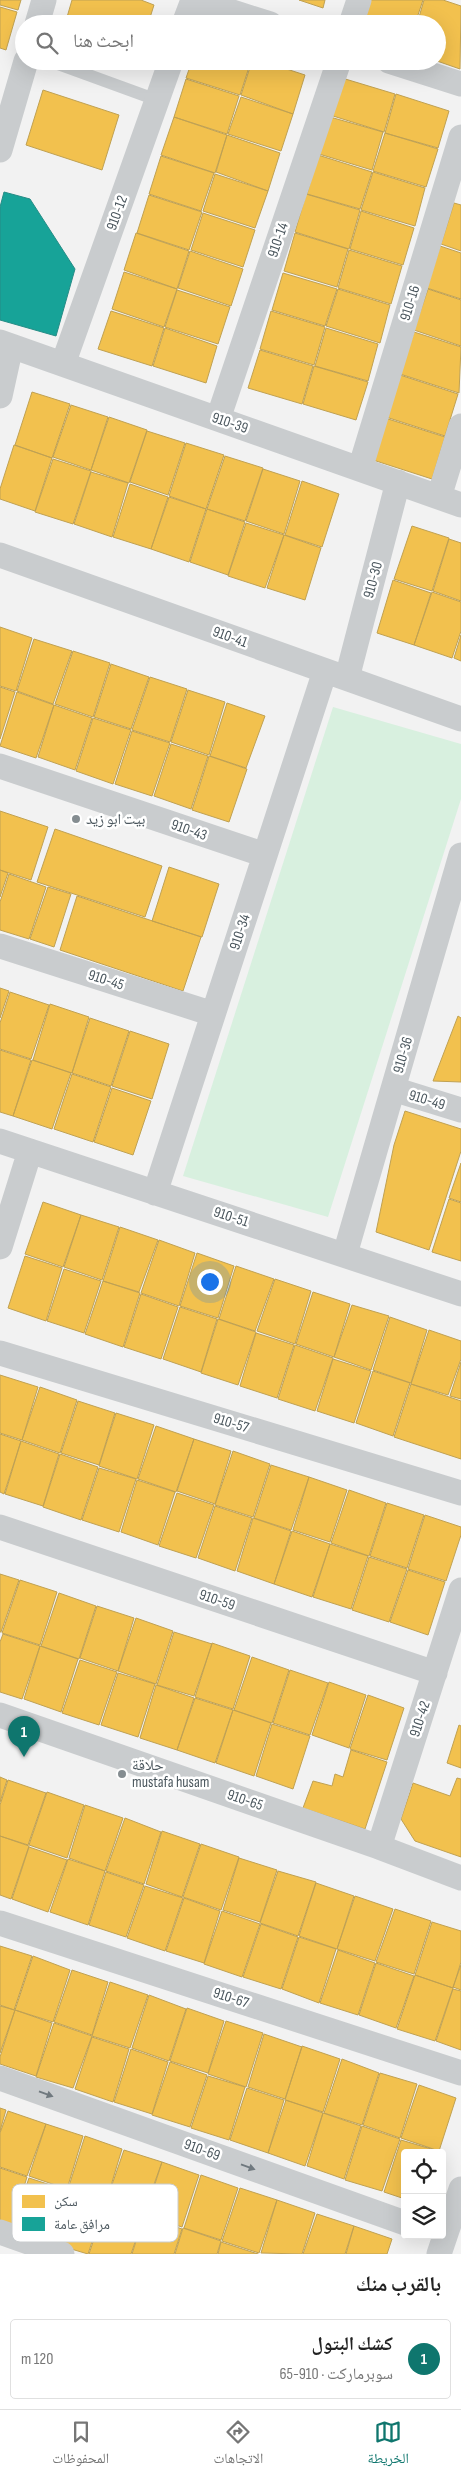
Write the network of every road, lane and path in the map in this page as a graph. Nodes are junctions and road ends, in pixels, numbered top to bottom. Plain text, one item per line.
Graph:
1 (44, 0) edge
2 (194, 0) edge
3 (359, 0) edge
4 (40, 15) edge
5 (188, 15) edge
6 (242, 15) edge
7 (354, 15) edge
8 (23, 70) edge
9 (75, 70) edge
10 (168, 70) edge
11 (336, 70) edge
12 (417, 70) edge
13 (461, 84) edge
14 (157, 100) junction
15 (461, 137) edge
16 (0, 150) edge
17 (6, 344) edge
18 (63, 364) junction
19 (0, 396) edge
20 (218, 419) junction
21 (461, 426) edge
22 (360, 469) junction
23 (398, 482) junction
24 (450, 501) edge
25 (0, 555) edge
26 (336, 674) junction
27 (461, 719) edge
28 (0, 766) edge
29 (265, 855) junction
30 (461, 855) edge
31 (451, 926) edge
32 (0, 946) edge
33 (213, 1014) junction
34 (393, 1089) junction
35 (461, 1110) edge
36 (0, 1142) edge
37 (30, 1151) junction
38 (155, 1193) junction
39 (0, 1247) edge
40 (345, 1254) junction
41 (461, 1294) edge
42 (0, 1353) edge
43 (461, 1493) edge
44 (0, 1527) edge
45 (461, 1590) edge
46 (435, 1673) junction
47 (0, 1715) edge
48 (380, 1847) junction
49 (461, 1878) edge
50 (0, 1923) edge
51 (461, 2074) edge
52 (0, 2078) edge
53 (461, 2189) edge
54 (401, 2221) edge
55 (0, 2232) edge
56 (12, 2236) edge
57 (28, 2242) edge
58 (446, 2242) edge
59 (62, 2254) edge

1 - 4 street
2 - 5 street
2 - 6 street
3 - 7 street
8 - 16 street
9 - 14 lane
10 - 14 street, 910-12
11 - 20 street, 910-14
12 - 13 street
14 - 18 street, 910-12
15 - 22 street, 910-16
17 - 18 street, 910-39
17 - 19 street
18 - 20 street, 910-39
20 - 22 street, 910-39
21 - 24 street
22 - 23 street, 910-39
23 - 24 street, 910-39
23 - 26 street, 910-30
25 - 26 street, 910-41
26 - 27 street, 910-41
26 - 29 street, 910-34
28 - 29 street, 910-43
29 - 33 street, 910-34
30 - 31 street, 910-36
31 - 34 street, 910-36
32 - 33 street, 910-45
33 - 38 street, 910-34
34 - 35 street, 910-49
34 - 40 street, 910-36
36 - 37 street, 910-51
37 - 38 street, 910-51
37 - 39 street
38 - 40 street, 910-51
40 - 41 street, 910-51
42 - 43 street, 910-57
44 - 46 street, 910-59
45 - 46 street, 910-42
46 - 48 street, 910-42
47 - 48 street, 910-65
48 - 49 street, 910-65
50 - 51 street, 910-67
52 -> 54 street, 910-69
53 - 58 street
55 - 56 street
57 - 59 street

